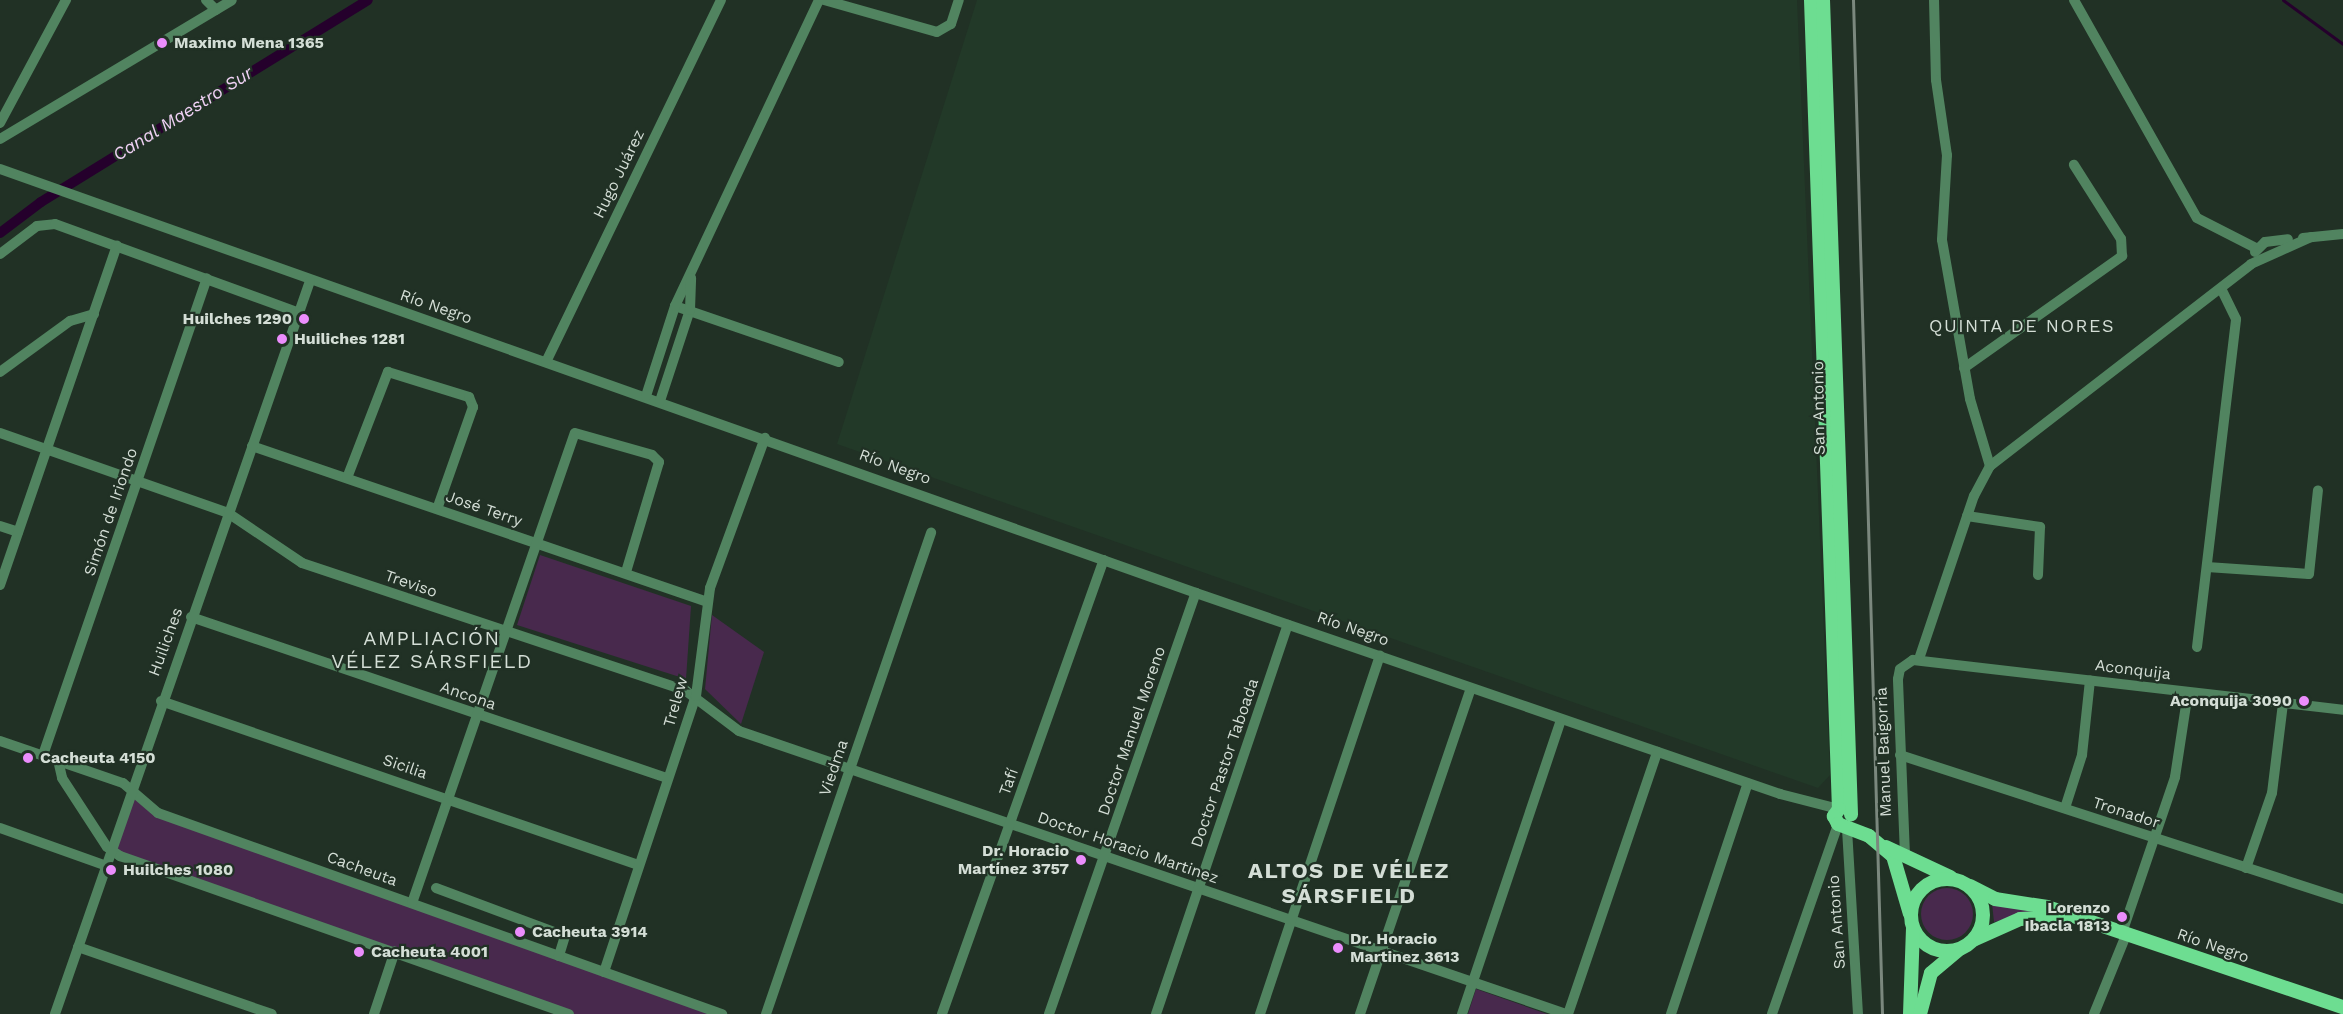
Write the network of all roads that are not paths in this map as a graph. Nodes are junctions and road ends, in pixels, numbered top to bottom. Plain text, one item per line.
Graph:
1 (66, 0) edge
2 (206, 0) edge
3 (232, 0) edge
4 (721, 0) edge
5 (819, 0) edge
6 (824, 0) edge
7 (959, 0) edge
8 (1811, 0) edge
9 (1823, 0) edge
10 (1934, 0) edge
11 (2074, 0) edge
12 (216, 10) junction
13 (0, 123) edge
14 (0, 139) edge
15 (2074, 165) dead end
16 (0, 169) edge
17 (2343, 234) edge
18 (2311, 237) junction
19 (117, 246) junction
20 (2256, 248) junction
21 (0, 254) edge
22 (2251, 264) junction
23 (691, 275) junction
24 (207, 278) junction
25 (310, 281) junction
26 (2221, 288) junction
27 (675, 306) junction
28 (690, 310) junction
29 (299, 313) junction
30 (94, 314) junction
31 (546, 362) junction
32 (839, 362) dead end
33 (1964, 368) junction
34 (0, 372) edge
35 (646, 396) junction
36 (660, 400) junction
37 (0, 433) edge
38 (765, 438) junction
39 (252, 446) junction
40 (47, 448) junction
41 (1990, 466) junction
42 (347, 478) junction
43 (137, 480) junction
44 (2318, 490) dead end
45 (437, 509) junction
46 (228, 513) junction
47 (1967, 516) junction
48 (0, 526) edge
49 (18, 532) junction
50 (931, 533) dead end
51 (535, 542) junction
52 (1104, 560) junction
53 (2207, 567) junction
54 (626, 572) junction
55 (2038, 575) dead end
56 (0, 585) edge
57 (1196, 593) junction
58 (706, 601) junction
59 (191, 617) junction
60 (1288, 625) junction
61 (504, 632) junction
62 (2197, 647) dead end
63 (1380, 656) junction
64 (1919, 659) junction
65 (2090, 680) junction
66 (1471, 688) junction
67 (2188, 692) junction
68 (696, 696) junction
69 (161, 701) junction
70 (2283, 703) junction
71 (2343, 710) edge
72 (476, 714) junction
73 (1561, 719) junction
74 (0, 741) edge
75 (1657, 752) junction
76 (43, 755) junction
77 (1900, 755) junction
78 (816, 758) joint
79 (58, 760) junction
80 (850, 769) junction
81 (667, 778) junction
82 (1748, 783) junction
83 (131, 794) junction
84 (447, 797) junction
85 (2065, 808) junction
86 (1842, 820) junction
87 (1010, 823) junction
88 (0, 828) edge
89 (2156, 838) junction
90 (1882, 845) junction
91 (110, 851) junction
92 (1104, 855) junction
93 (1905, 855) junction
94 (638, 864) junction
95 (104, 865) junction
96 (2246, 868) junction
97 (1952, 878) junction
98 (1970, 886) junction
99 (436, 888) dead end
100 (1199, 888) junction
101 (2342, 897) edge
102 (412, 903) junction
103 (2072, 918) junction
104 (1291, 920) junction
105 (1912, 921) junction
106 (2124, 934) junction
107 (1973, 940) junction
108 (78, 947) junction
109 (1958, 950) junction
110 (395, 951) junction
111 (1381, 951) junction
112 (559, 956) junction
113 (604, 972) junction
114 (1473, 982) junction
115 (2343, 1007) edge
116 (55, 1014) edge
117 (273, 1014) edge
118 (374, 1014) edge
119 (568, 1014) edge
120 (722, 1014) edge
121 (766, 1014) edge
122 (942, 1014) edge
123 (1049, 1014) edge
124 (1156, 1014) edge
125 (1260, 1014) edge
126 (1360, 1014) edge
127 (1462, 1014) edge
128 (1567, 1014) edge
129 (1671, 1014) edge
130 (1772, 1014) edge
131 (1858, 1014) edge
132 (1910, 1014) edge
133 (1920, 1014) edge
134 (2094, 1014) edge

1 - 13 street
2 - 12 street
3 - 12 street
4 - 31 street, Hugo Juárez
5 - 23 street
6 - 7 street
8 - 86 main road, San Antonio
9 - 86 main road, San Antonio
10 - 33 street
11 - 20 street
12 - 14 street
15 - 33 street
16 - 25 street, Río Negro
17 - 18 street
18 - 20 street
18 - 22 street
19 - 21 street
19 - 24 street
19 - 30 street
20 - 22 street
22 - 26 street
23 - 27 street
23 - 28 street
24 - 29 street
24 - 43 street, Simón de Iriondo
25 - 29 street, Huiliches
25 - 31 street, Río Negro
26 - 41 street
26 - 53 street
27 - 28 street
27 - 35 street
28 - 32 street
28 - 36 street
29 - 39 street, Huiliches
30 - 34 street
30 - 40 street
31 - 35 street, Río Negro
33 - 41 street
35 - 36 street, Río Negro
36 - 38 street, Río Negro
37 - 40 street, Treviso
38 - 52 street, Río Negro
38 - 58 street, Trelew
39 - 42 street, José Terry
39 - 46 street, Huiliches
40 - 43 street, Treviso
40 - 49 street
41 - 47 street
42 - 45 street, José Terry
42 - 45 street
43 - 46 street, Treviso
43 - 76 street, Simón de Iriondo
44 - 53 street
45 - 51 street, José Terry
46 - 59 street, Huiliches
46 - 61 street, Treviso
47 - 55 street
47 - 64 street
48 - 49 street
49 - 56 street
50 - 80 street, Viedma
51 - 54 street, José Terry
51 - 54 street
51 - 61 street
52 - 57 street, Río Negro
52 - 87 street, Tafí
53 - 62 street
54 - 58 street, José Terry
57 - 60 street, Río Negro
57 - 92 street, Doctor Manuel Moreno
58 - 68 street, Trelew
59 - 69 street, Huiliches
59 - 72 street, Ancona
60 - 63 street, Río Negro
60 - 100 street, Doctor Pastor Taboada
61 - 68 street, Treviso
61 - 72 street
63 - 66 street, Río Negro
63 - 104 street
64 - 65 street, Aconquija
64 - 77 street, Manuel Baigorria
65 - 67 street, Aconquija
65 - 85 street
66 - 73 street, Río Negro
66 - 111 street
67 - 70 street, Aconquija
67 - 89 street
68 - 78 street, Treviso
68 - 81 street, Trelew
69 - 83 street, Huiliches
69 - 84 street, Sicilia
70 - 71 street, Aconquija
70 - 96 street
72 - 81 street, Ancona
72 - 84 street
73 - 75 street, Río Negro
73 - 114 street
74 - 76 street, Cacheuta
75 - 82 street, Río Negro
75 - 128 street
76 - 79 street, Cacheuta
77 - 85 street, Tronador
77 - 93 street, Manuel Baigorria
78 - 80 street, Doctor Horacio Martinez
79 - 83 street, Cacheuta
79 - 91 street
80 - 87 street, Doctor Horacio Martinez
80 - 121 street, Viedma
81 - 94 street, Trelew
82 - 86 street, Río Negro
82 - 129 street
83 - 91 street, Huiliches
83 - 102 street, Cacheuta
84 - 94 street, Sicilia
84 - 102 street
85 - 89 street, Tronador
86 - 90 main road
86 - 130 street
86 - 131 street, San Antonio
87 - 92 street, Doctor Horacio Martinez
87 - 122 street, Tafí
88 - 95 street
89 - 96 street, Tronador
89 - 106 street
90 - 93 main road
90 - 105 main road
91 - 95 street, Huiliches
91 - 110 street
92 - 100 street, Doctor Horacio Martinez
92 - 123 street, Doctor Manuel Moreno
93 - 97 main road
94 - 113 street, Trelew
95 - 108 street, Huiliches
96 - 101 street, Tronador
97 - 98 main road
97 - 105 main road
98 - 103 main road, Río Negro
98 - 107 main road
99 - 112 street
100 - 104 street, Doctor Horacio Martinez
100 - 124 street, Doctor Pastor Taboada
102 - 112 street, Cacheuta
103 - 106 main road, Río Negro
103 - 107 main road, Río Negro
104 - 111 street, Doctor Horacio Martinez
104 - 125 street
105 - 109 main road
105 - 132 main road
106 - 115 main road, Río Negro
106 - 134 street
107 - 109 main road
108 - 116 street, Huiliches
108 - 117 street
109 - 133 main road
110 - 118 street
110 - 119 street
111 - 114 street, Doctor Horacio Martinez
111 - 126 street
112 - 113 street, Cacheuta
113 - 120 street, Cacheuta
114 - 127 street
114 - 128 street, Doctor Horacio Martinez

